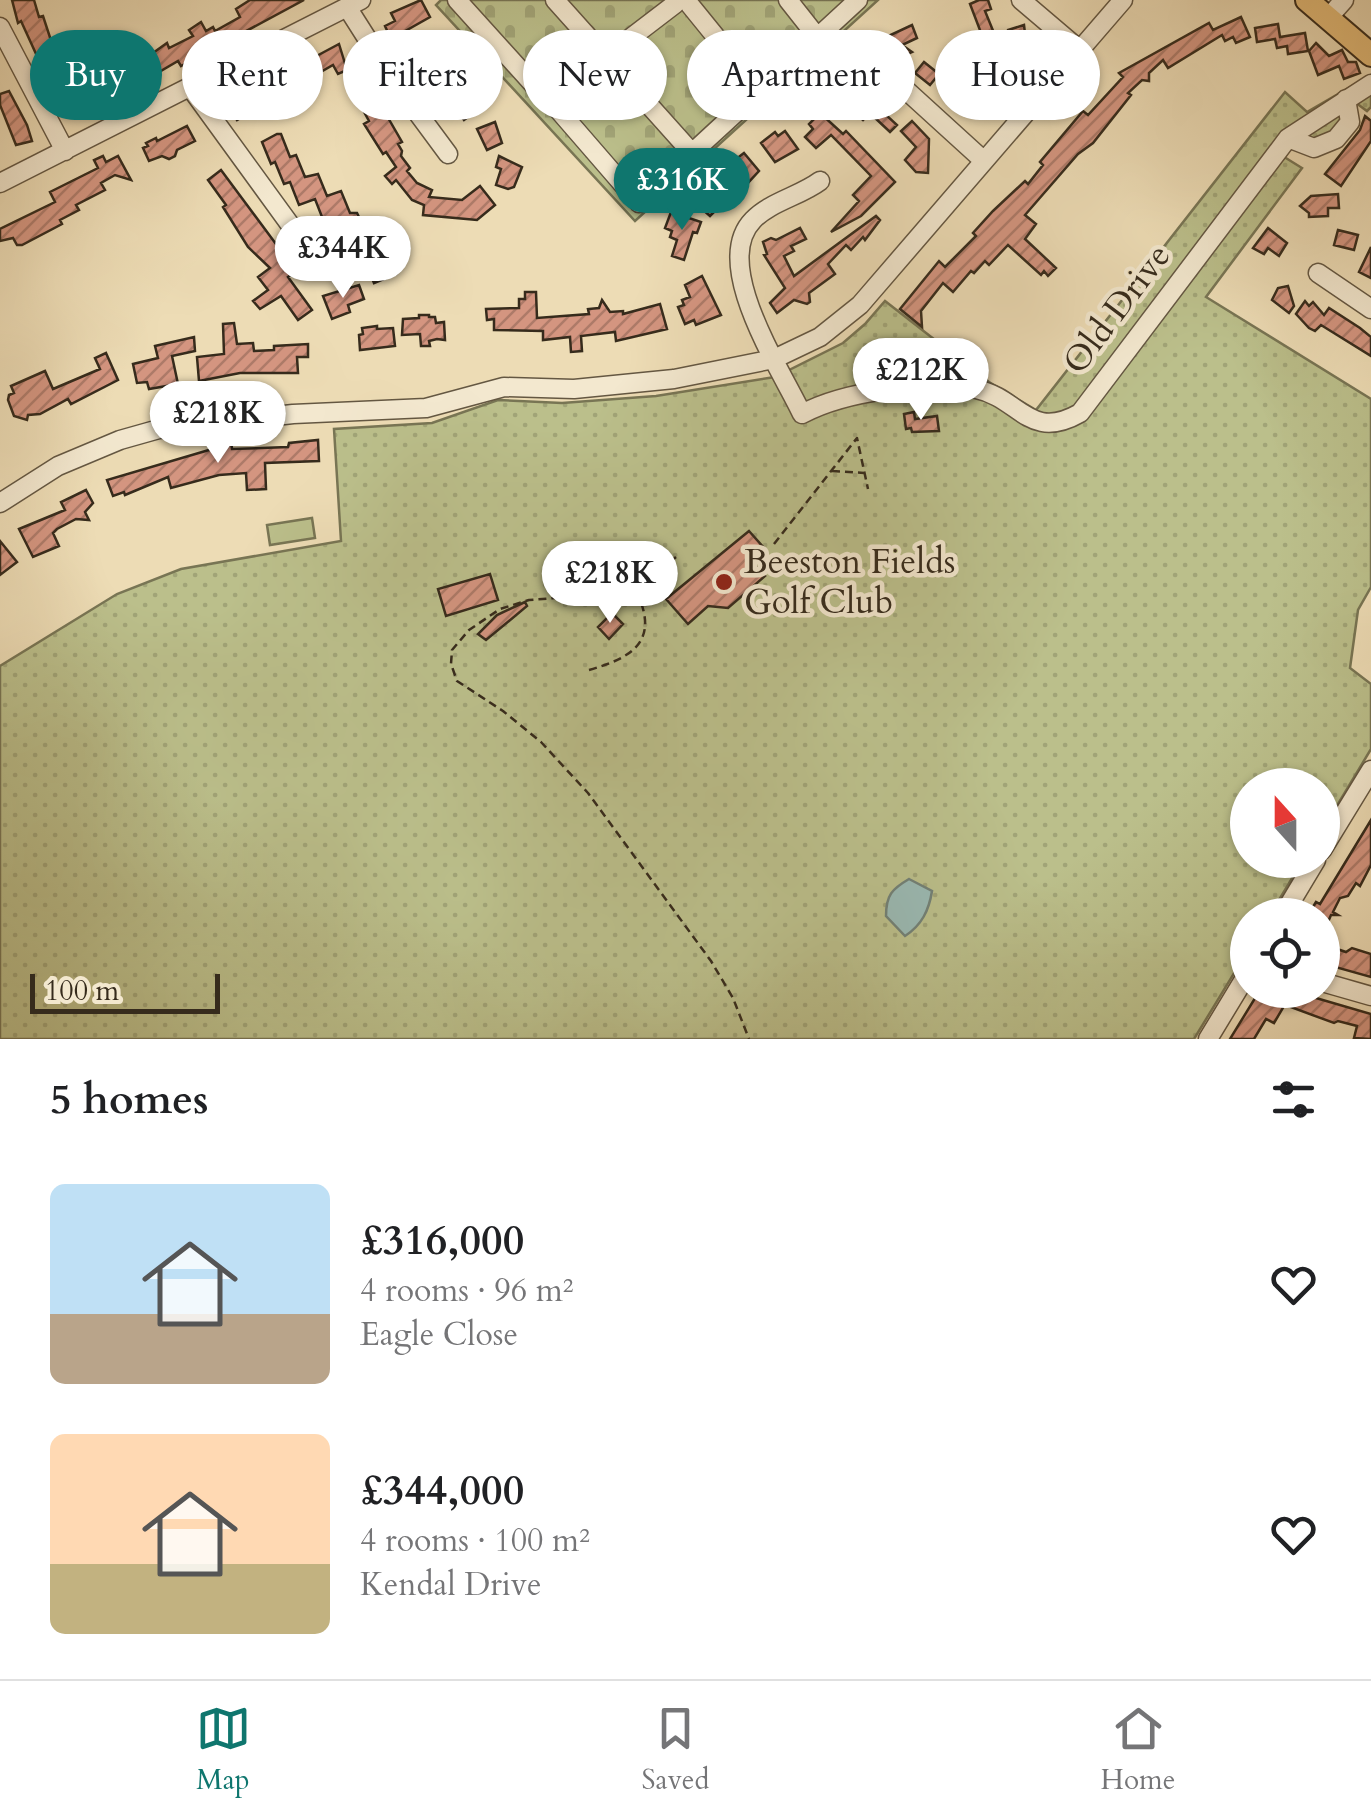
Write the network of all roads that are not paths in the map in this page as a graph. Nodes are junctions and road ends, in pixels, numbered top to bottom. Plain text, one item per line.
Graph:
1 (457, 0) edge
2 (555, 0) edge
3 (788, 0) edge
4 (858, 0) edge
5 (1020, 0) edge
6 (1123, 0) edge
7 (1308, 0) edge
8 (683, 2) edge
9 (354, 4) edge
10 (1336, 9) edge
11 (0, 27) edge
12 (303, 30) edge
13 (582, 30) edge
14 (643, 30) edge
15 (707, 30) edge
16 (812, 30) edge
17 (826, 30) edge
18 (1056, 30) edge
19 (1098, 30) edge
20 (1371, 55) edge
21 (523, 67) edge
22 (1371, 84) edge
23 (182, 91) edge
24 (915, 98) edge
25 (1346, 99) junction
26 (215, 120) edge
27 (571, 120) edge
28 (662, 120) edge
29 (728, 120) edge
30 (1020, 120) edge
31 (1288, 138) junction
32 (65, 150) junction
33 (448, 154) dead end
34 (692, 154) junction
35 (984, 161) junction
36 (820, 181) dead end
37 (0, 183) edge
38 (321, 257) dead end
39 (1318, 273) dead end
40 (1371, 309) edge
41 (774, 359) junction
42 (0, 503) edge
43 (1371, 770) edge
44 (1365, 794) edge
45 (1340, 827) edge
46 (1340, 987) edge
47 (1371, 996) edge
48 (1230, 1003) edge
49 (1208, 1039) edge

1 - 21 street
2 - 13 street
3 - 16 street
4 - 17 street
5 - 18 street
6 - 19 street
7 - 10 main road
8 - 14 street
8 - 15 street
9 - 12 street
9 - 33 street
10 - 20 main road
11 - 32 street
22 - 25 street, Old Drive
23 - 32 street
24 - 35 street
25 - 31 street, Old Drive
25 - 31 street
26 - 38 street
27 - 34 street
28 - 34 street
29 - 34 street
30 - 35 street
31 - 41 street, Old Drive
32 - 37 street
35 - 41 street
36 - 41 street
39 - 40 street
41 - 42 street
43 - 44 street
44 - 45 street
46 - 47 street
48 - 49 street

